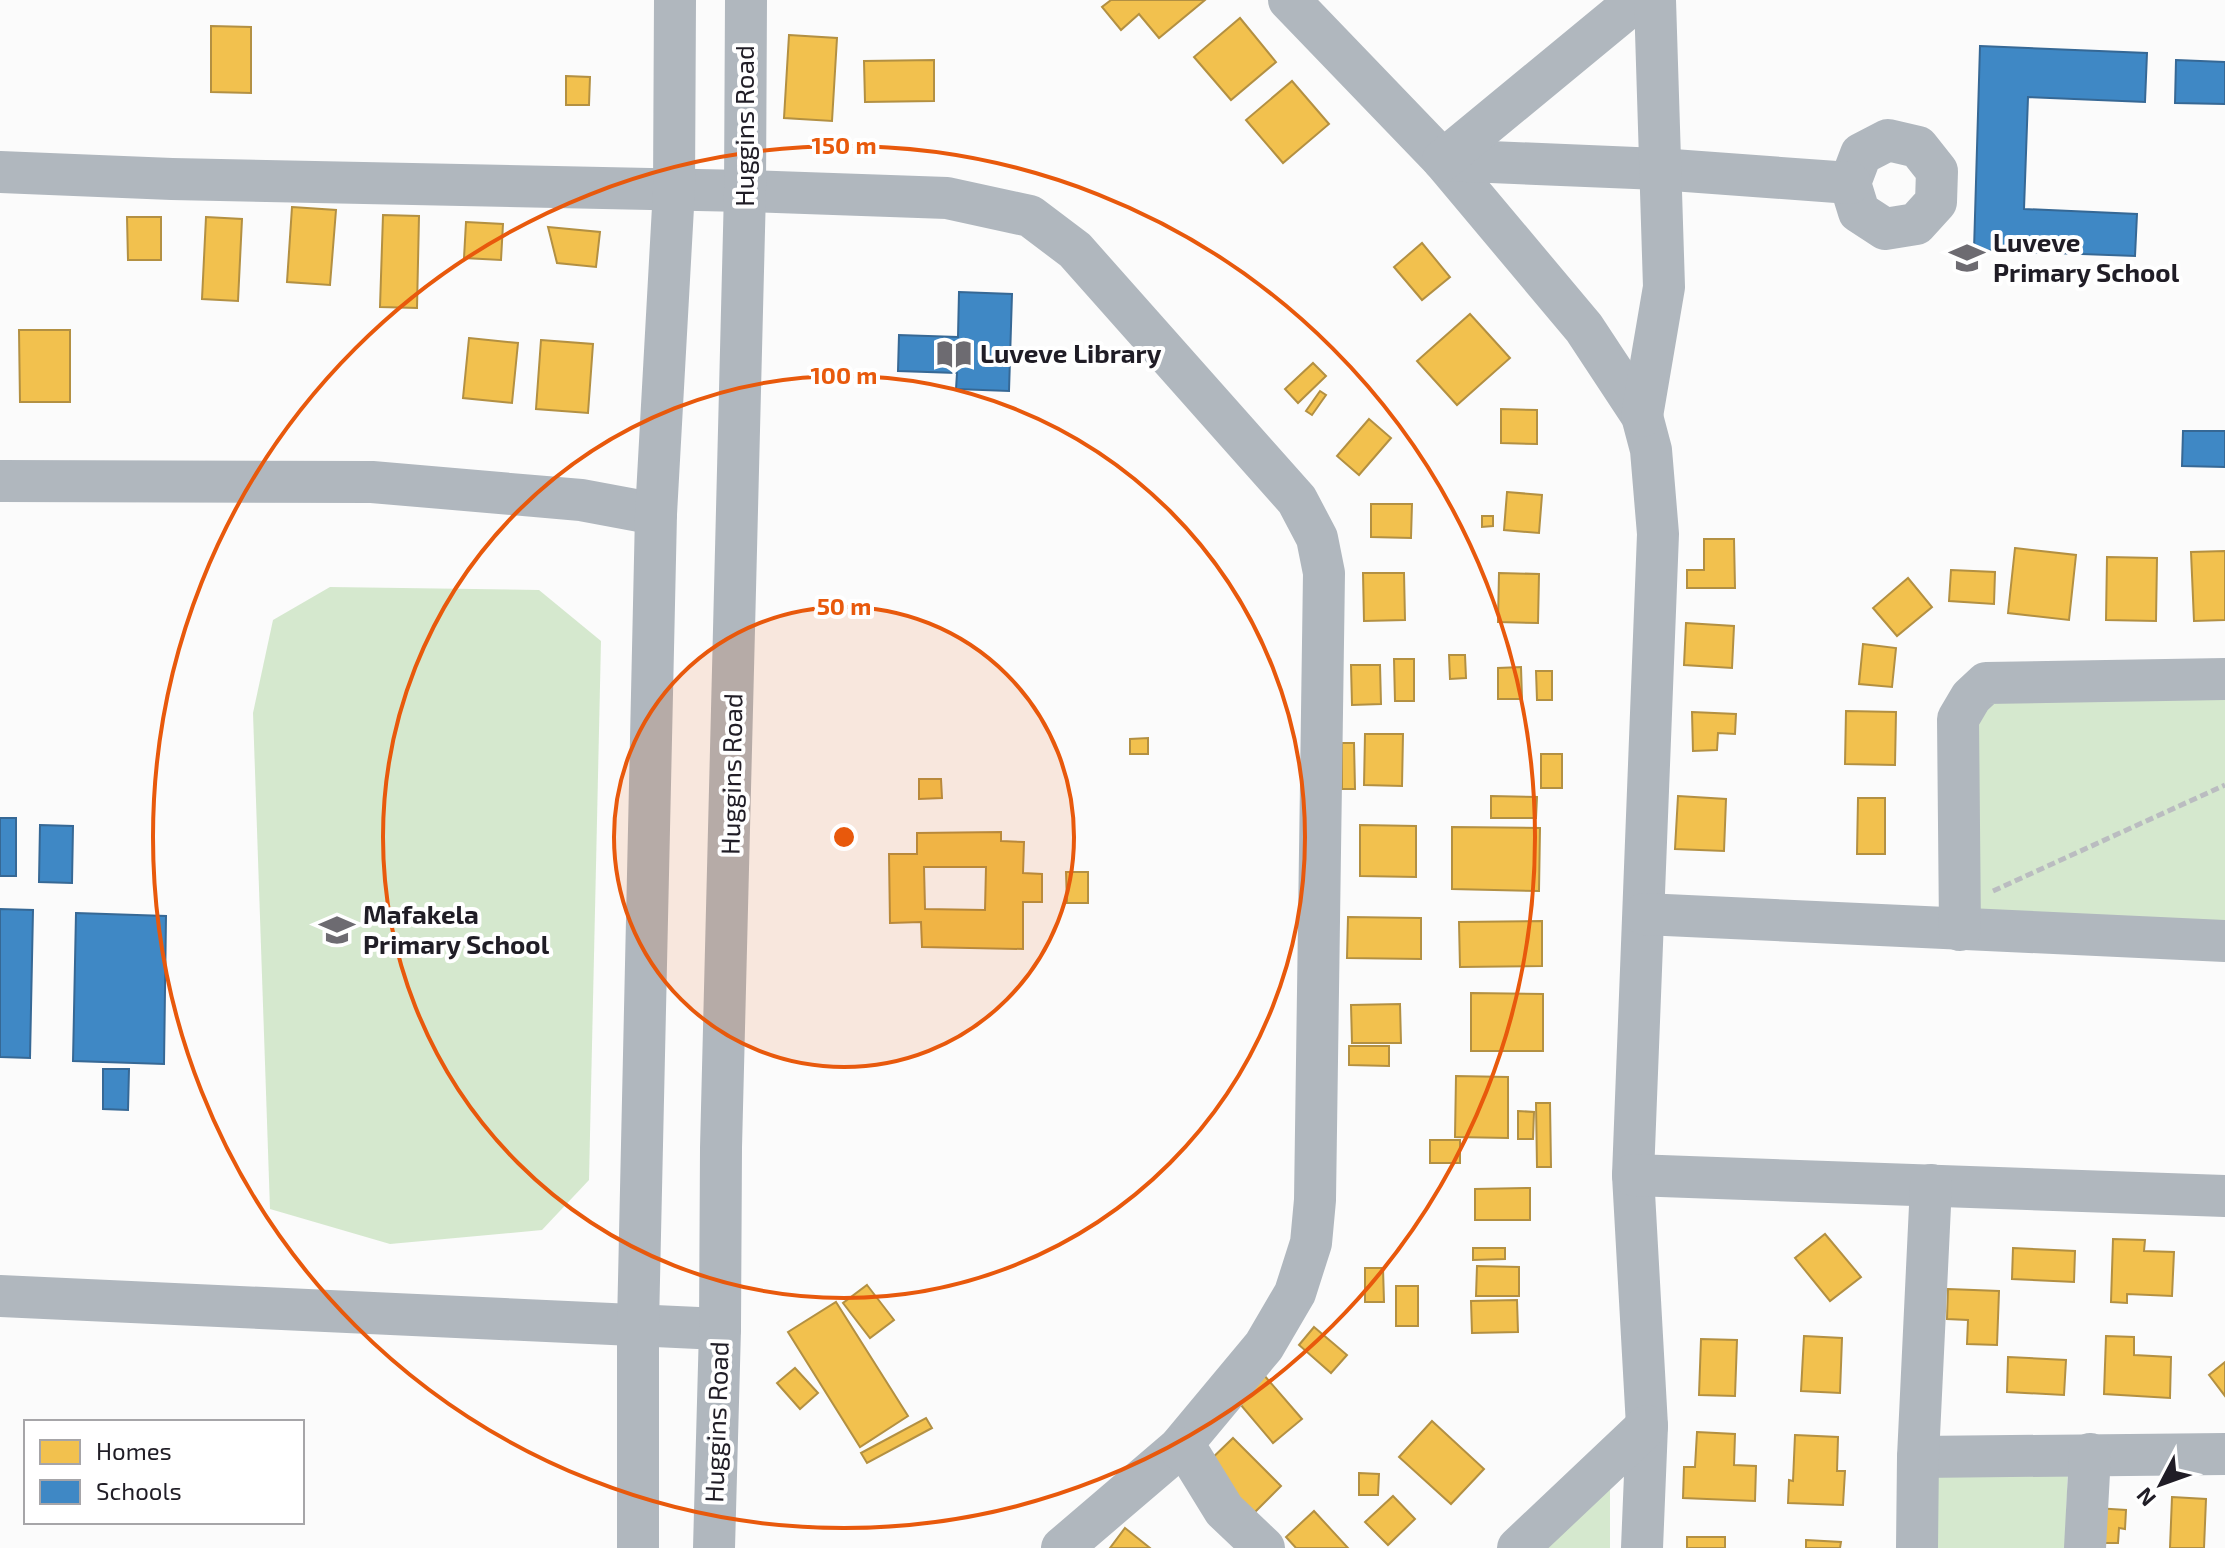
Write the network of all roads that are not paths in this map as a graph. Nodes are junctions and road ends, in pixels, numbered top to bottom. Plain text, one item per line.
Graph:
1 (675, 0) edge
2 (746, 0) edge
3 (1289, 0) edge
4 (1637, 0) edge
5 (1655, 0) edge
6 (1443, 160) junction
7 (1659, 169) junction
8 (0, 172) edge
9 (1850, 183) dead end
10 (674, 189) junction
11 (745, 191) junction
12 (1642, 416) junction
13 (0, 481) edge
14 (656, 514) junction
15 (2225, 679) edge
16 (1644, 914) junction
17 (1961, 918) junction
18 (2225, 941) edge
19 (1633, 1175) junction
20 (1931, 1185) junction
21 (2225, 1196) edge
22 (0, 1296) edge
23 (638, 1325) junction
24 (720, 1329) junction
25 (1647, 1426) junction
26 (1179, 1448) junction
27 (2090, 1454) junction
28 (2225, 1454) edge
29 (1918, 1457) junction
30 (638, 1548) edge
31 (714, 1548) edge
32 (1062, 1548) edge
33 (1264, 1548) edge
34 (1518, 1548) edge
35 (1642, 1548) edge
36 (1917, 1548) edge
37 (2085, 1548) edge

1 - 10 street
2 - 11 street, Huggins Road
3 - 6 street
4 - 6 street
5 - 7 street
6 - 7 street
6 - 12 street
7 - 9 street
7 - 12 street
8 - 10 street
10 - 11 street
10 - 14 street
11 - 24 street, Huggins Road
11 - 26 street
12 - 16 street
13 - 14 street
14 - 23 street
15 - 17 street
16 - 17 street
16 - 19 street
17 - 18 street
19 - 20 street
19 - 25 street
20 - 21 street
20 - 29 street
22 - 23 street
23 - 24 street
23 - 30 street
24 - 31 street, Huggins Road
25 - 34 street
25 - 35 street
26 - 32 street
26 - 33 street
27 - 28 street
27 - 29 street
27 - 37 street
29 - 36 street

